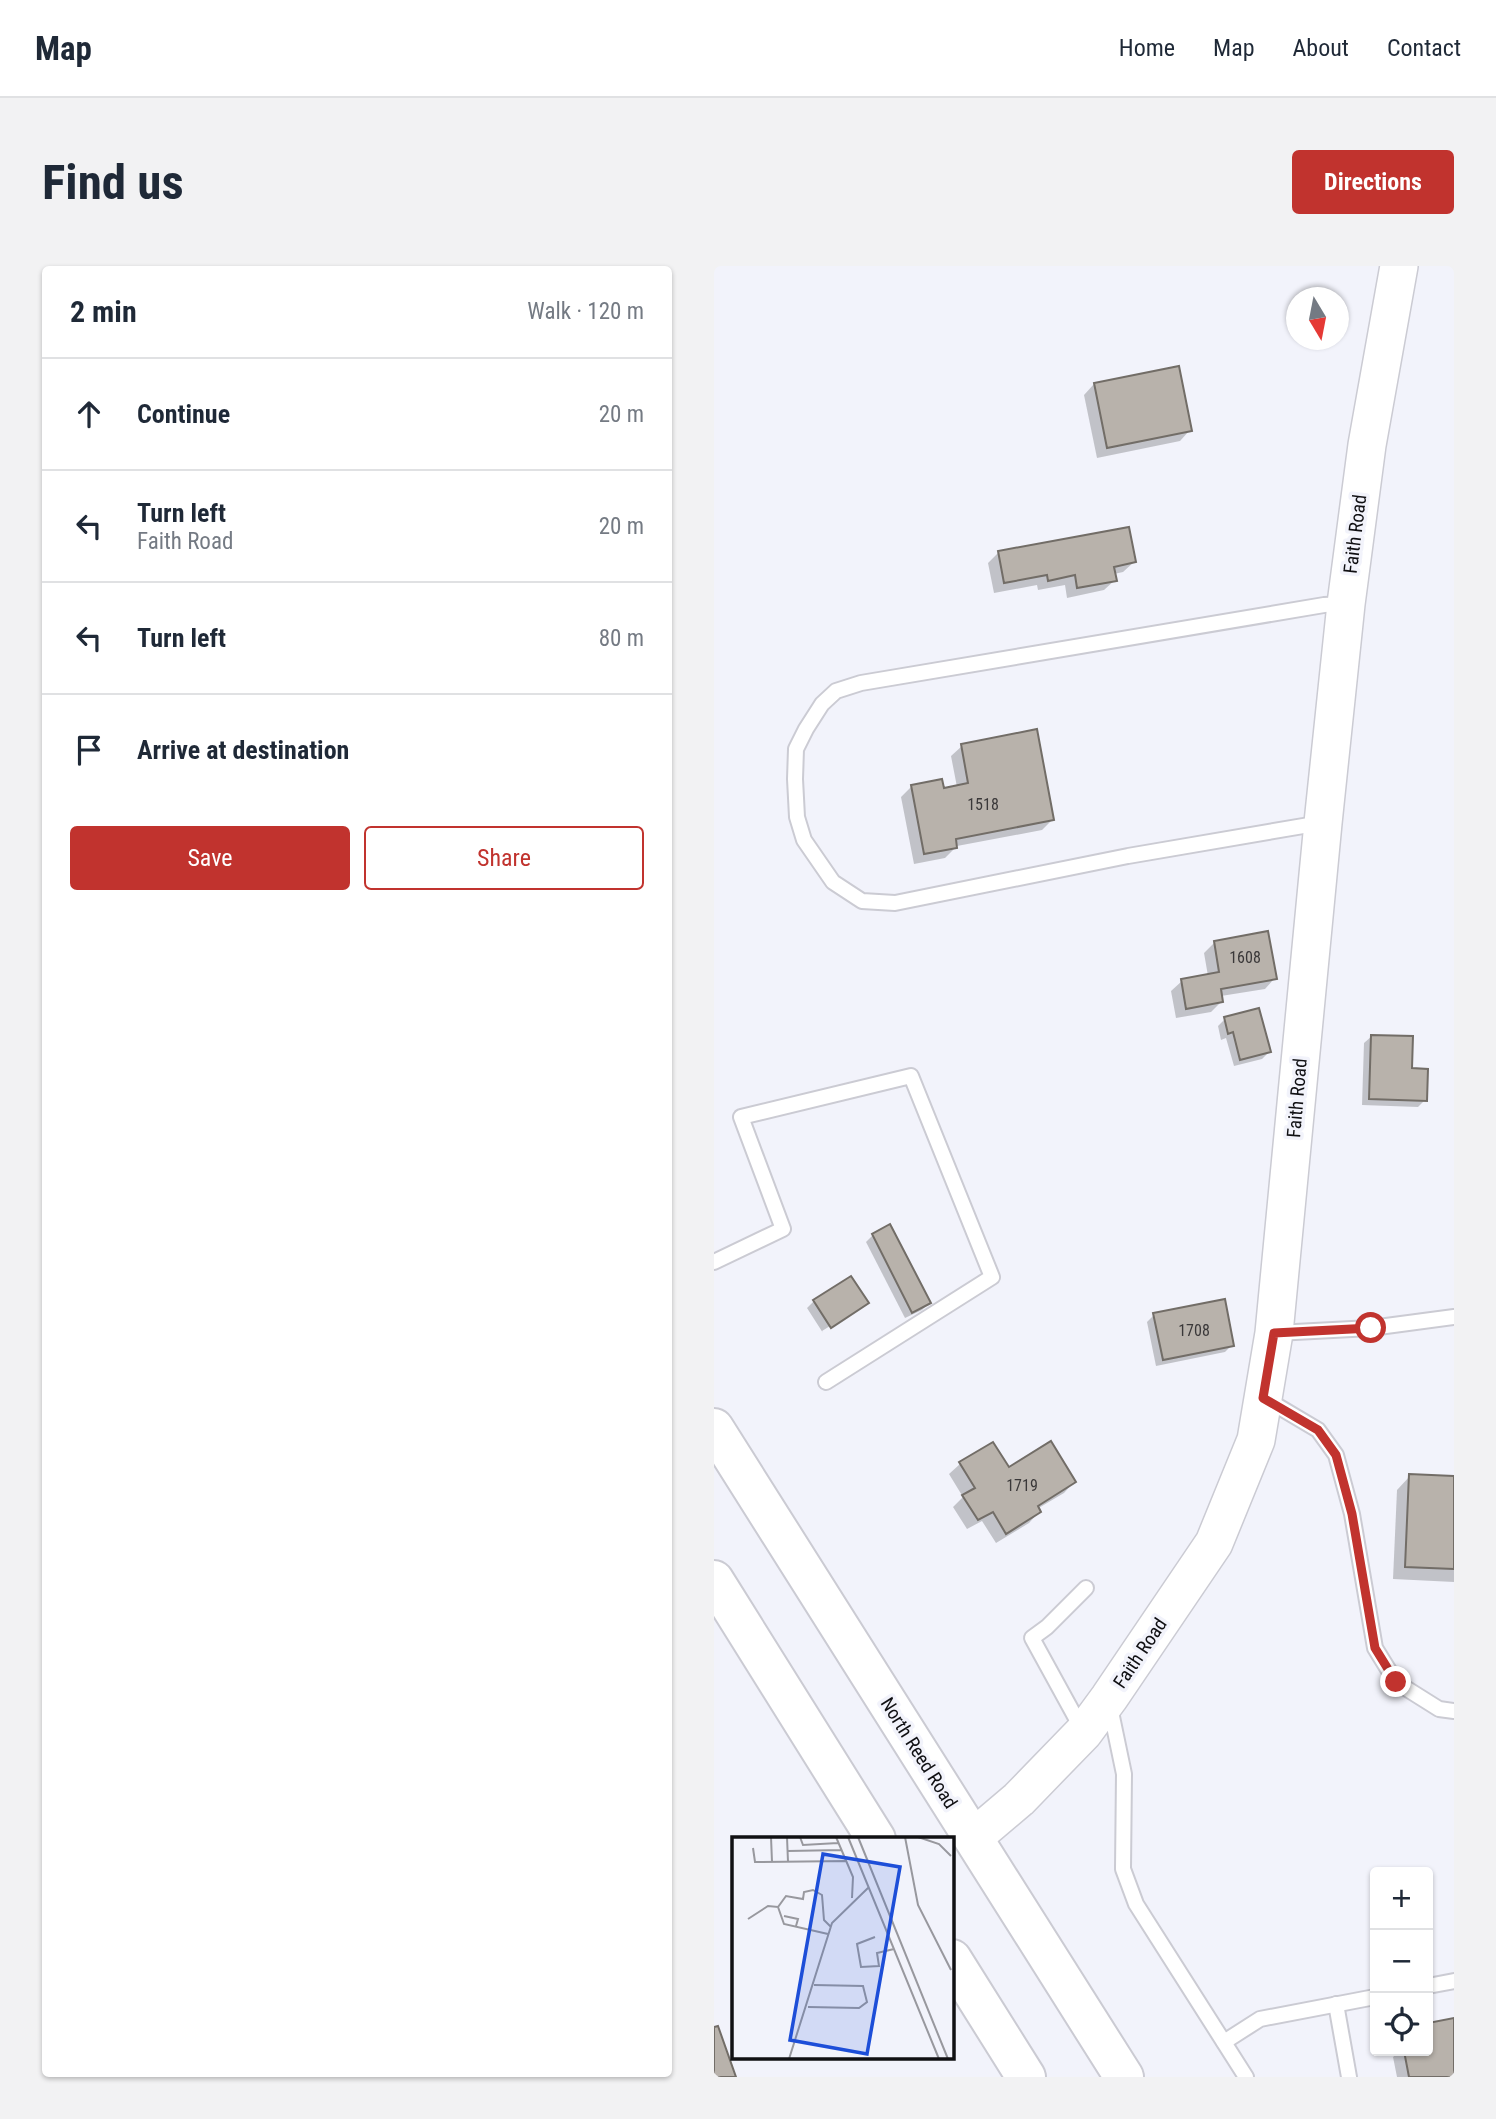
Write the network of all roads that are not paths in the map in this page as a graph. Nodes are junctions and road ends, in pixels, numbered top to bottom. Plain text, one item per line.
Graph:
1 (1399, 266) edge
2 (1346, 604) junction
3 (1323, 823) junction
4 (714, 1262) edge
5 (1454, 1317) edge
6 (1274, 1333) junction
7 (826, 1382) dead end
8 (1263, 1398) junction
9 (714, 1428) edge
10 (714, 1580) edge
11 (1086, 1587) dead end
12 (1109, 1698) junction
13 (1454, 1711) edge
14 (1084, 1732) junction
15 (875, 1837) edge
16 (973, 1838) junction
17 (954, 1962) edge
18 (1454, 1981) edge
19 (1433, 1985) edge
20 (1370, 1998) edge
21 (1336, 2004) junction
22 (1224, 2042) junction
23 (1026, 2077) edge
24 (1124, 2077) edge
25 (1246, 2077) edge
26 (1349, 2077) edge

1 - 2 street, Faith Road
2 - 3 street, Faith Road
2 - 3 lane
3 - 6 street, Faith Road
4 - 7 lane
5 - 6 lane
6 - 8 street, Faith Road
8 - 12 street, Faith Road
8 - 13 lane
9 - 16 main road, North Reed Road
10 - 15 main road
11 - 14 lane
12 - 14 street, Faith Road
12 - 22 lane
14 - 16 street, Faith Road
16 - 24 main road, North Reed Road
17 - 23 main road
18 - 19 lane
20 - 21 lane
21 - 22 lane
21 - 26 lane
22 - 25 lane

